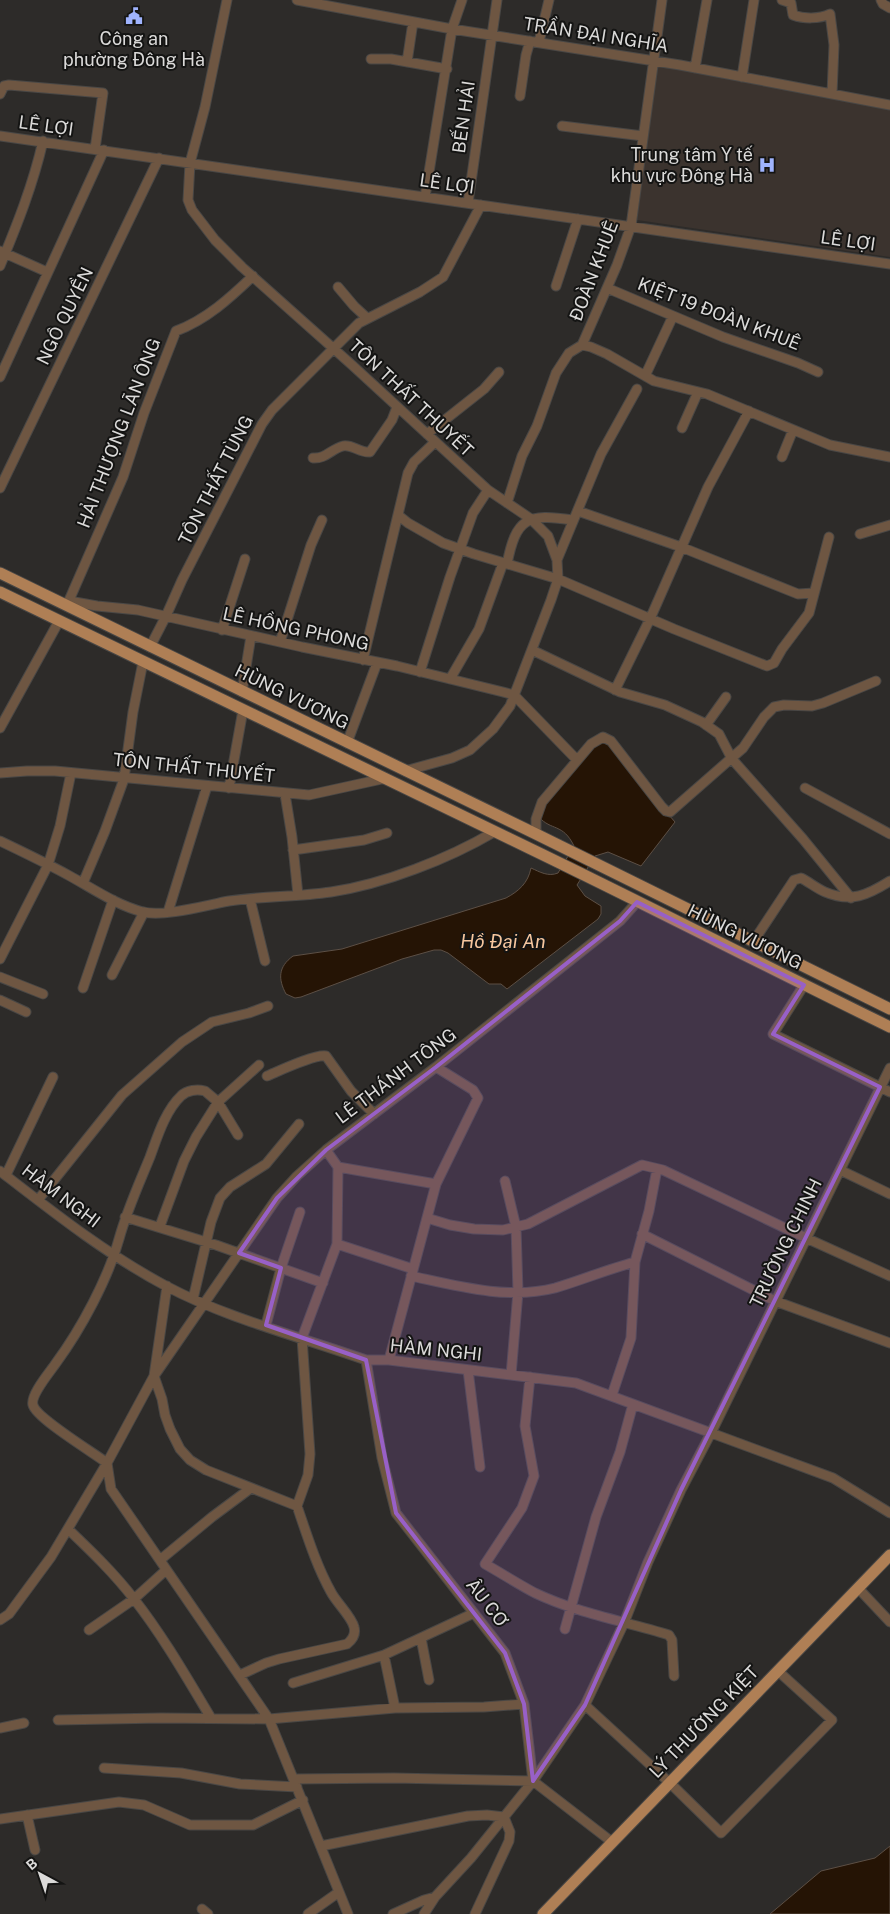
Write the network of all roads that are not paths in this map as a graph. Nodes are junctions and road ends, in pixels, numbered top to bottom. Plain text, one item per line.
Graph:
1 (227, 0) edge
2 (297, 0) edge
3 (462, 0) edge
4 (497, 0) edge
5 (549, 0) edge
6 (662, 0) edge
7 (707, 0) edge
8 (754, 0) edge
9 (782, 0) edge
10 (881, 0) edge
11 (890, 8) edge
12 (413, 22) junction
13 (452, 29) junction
14 (492, 35) junction
15 (534, 42) junction
16 (371, 59) dead end
17 (653, 61) junction
18 (407, 62) junction
19 (695, 68) junction
20 (447, 69) junction
21 (742, 77) junction
22 (0, 94) edge
23 (832, 94) junction
24 (520, 96) dead end
25 (890, 105) edge
26 (562, 126) dead end
27 (0, 136) edge
28 (643, 136) junction
29 (43, 141) junction
30 (99, 150) junction
31 (159, 158) junction
32 (190, 162) junction
33 (425, 197) junction
34 (468, 203) junction
35 (481, 205) junction
36 (578, 219) junction
37 (631, 226) junction
38 (3, 252) edge
39 (890, 264) edge
40 (0, 266) edge
41 (47, 272) junction
42 (253, 276) junction
43 (556, 286) dead end
44 (338, 287) dead end
45 (607, 288) junction
46 (674, 316) junction
47 (367, 318) junction
48 (582, 345) junction
49 (333, 348) junction
50 (499, 372) dead end
51 (818, 372) dead end
52 (1, 373) edge
53 (645, 376) junction
54 (637, 389) dead end
55 (698, 392) junction
56 (397, 407) junction
57 (749, 411) junction
58 (682, 428) dead end
59 (793, 430) junction
60 (427, 434) junction
61 (435, 442) junction
62 (782, 457) dead end
63 (890, 457) edge
64 (313, 458) dead end
65 (0, 488) edge
66 (488, 490) junction
67 (507, 503) junction
68 (578, 511) junction
69 (398, 515) junction
70 (531, 518) junction
71 (322, 520) dead end
72 (573, 520) junction
73 (890, 525) edge
74 (860, 534) dead end
75 (829, 537) dead end
76 (681, 547) junction
77 (460, 549) junction
78 (245, 559) dead end
79 (557, 560) junction
80 (505, 564) junction
81 (0, 574) edge
82 (558, 579) junction
83 (0, 592) edge
84 (814, 594) junction
85 (68, 603) junction
86 (166, 616) junction
87 (650, 619) junction
88 (59, 621) junction
89 (222, 630) junction
90 (251, 636) junction
91 (280, 642) junction
92 (150, 647) junction
93 (532, 650) junction
94 (363, 660) junction
95 (143, 662) junction
96 (377, 664) junction
97 (420, 672) junction
98 (450, 679) junction
99 (876, 681) dead end
100 (615, 690) junction
101 (245, 693) junction
102 (514, 695) junction
103 (726, 697) dead end
104 (242, 710) junction
105 (706, 725) junction
106 (0, 728) edge
107 (347, 743) junction
108 (732, 759) junction
109 (578, 760) junction
110 (405, 771) junction
111 (71, 772) junction
112 (0, 773) edge
113 (124, 779) junction
114 (382, 779) junction
115 (207, 786) junction
116 (229, 788) junction
117 (805, 788) dead end
118 (285, 794) junction
119 (494, 832) junction
120 (387, 833) dead end
121 (536, 834) junction
122 (890, 834) edge
123 (0, 841) edge
124 (294, 850) junction
125 (48, 865) junction
126 (890, 881) edge
127 (83, 883) junction
128 (644, 888) junction
129 (298, 895) junction
130 (851, 898) junction
131 (250, 899) junction
132 (113, 900) junction
133 (637, 902) junction
134 (144, 912) junction
135 (168, 912) junction
136 (756, 944) junction
137 (0, 959) edge
138 (749, 959) junction
139 (265, 961) dead end
140 (810, 970) junction
141 (112, 975) dead end
142 (0, 977) edge
143 (804, 985) junction
144 (82, 988) dead end
145 (43, 994) dead end
146 (0, 1000) edge
147 (268, 1006) dead end
148 (890, 1009) edge
149 (26, 1012) dead end
150 (890, 1027) edge
151 (259, 1065) dead end
152 (436, 1067) junction
153 (890, 1068) edge
154 (53, 1076) dead end
155 (266, 1076) dead end
156 (880, 1087) junction
157 (890, 1092) edge
158 (218, 1102) junction
159 (374, 1114) junction
160 (299, 1124) dead end
161 (238, 1136) dead end
162 (326, 1150) junction
163 (338, 1167) junction
164 (657, 1169) junction
165 (840, 1170) junction
166 (3, 1173) edge
167 (505, 1181) dead end
168 (436, 1184) junction
169 (890, 1194) edge
170 (38, 1200) junction
171 (300, 1212) dead end
172 (125, 1217) junction
173 (427, 1218) junction
174 (160, 1226) junction
175 (516, 1227) junction
176 (642, 1234) junction
177 (806, 1238) junction
178 (206, 1241) junction
179 (337, 1244) junction
180 (239, 1253) junction
181 (114, 1256) junction
182 (635, 1262) junction
183 (281, 1268) junction
184 (412, 1272) junction
185 (890, 1276) edge
186 (323, 1283) junction
187 (167, 1286) junction
188 (518, 1292) junction
189 (193, 1298) junction
190 (776, 1301) junction
191 (204, 1304) junction
192 (266, 1325) junction
193 (302, 1338) junction
194 (890, 1343) edge
195 (366, 1360) junction
196 (389, 1360) junction
197 (468, 1370) junction
198 (510, 1375) junction
199 (154, 1376) junction
200 (530, 1377) junction
201 (612, 1395) junction
202 (633, 1404) junction
203 (711, 1433) junction
204 (107, 1463) junction
205 (480, 1467) dead end
206 (251, 1488) junction
207 (297, 1506) junction
208 (890, 1513) edge
209 (68, 1529) junction
210 (890, 1555) edge
211 (160, 1560) junction
212 (166, 1570) junction
213 (858, 1588) junction
214 (134, 1599) junction
215 (570, 1606) junction
216 (474, 1612) junction
217 (0, 1620) edge
218 (624, 1622) junction
219 (890, 1622) edge
220 (565, 1629) dead end
221 (89, 1630) dead end
222 (421, 1638) junction
223 (384, 1655) junction
224 (778, 1670) junction
225 (240, 1676) junction
226 (674, 1676) dead end
227 (428, 1680) dead end
228 (293, 1683) dead end
229 (524, 1704) junction
230 (585, 1705) junction
231 (395, 1708) junction
232 (211, 1718) junction
233 (268, 1718) junction
234 (58, 1720) dead end
235 (24, 1723) dead end
236 (0, 1728) edge
237 (104, 1768) dead end
238 (533, 1781) junction
239 (296, 1783) junction
240 (670, 1783) junction
241 (303, 1800) junction
242 (27, 1815) junction
243 (504, 1817) junction
244 (0, 1819) edge
245 (612, 1842) junction
246 (321, 1846) junction
247 (36, 1850) dead end
248 (339, 1892) junction
249 (435, 1897) junction
250 (347, 1913) edge
251 (308, 1914) edge
252 (394, 1914) edge
253 (424, 1914) edge
254 (475, 1914) edge
255 (543, 1914) edge

1 - 32 street, TÔN THẤT THUYẾT
2 - 12 street, TRẦN ĐẠI NGHĨA
3 - 13 street
4 - 14 street, BẾN HẢI
5 - 15 street
6 - 17 street, ĐOÀN KHUÊ
7 - 19 street
8 - 21 street
9 - 23 street
10 - 11 street
12 - 13 street, TRẦN ĐẠI NGHĨA
12 - 18 street
13 - 14 street, TRẦN ĐẠI NGHĨA
13 - 20 street
14 - 15 street, TRẦN ĐẠI NGHĨA
14 - 34 street, BẾN HẢI
15 - 17 street, TRẦN ĐẠI NGHĨA
15 - 24 street
16 - 18 street
17 - 19 street, TRẦN ĐẠI NGHĨA
17 - 28 street, ĐOÀN KHUÊ
18 - 20 street
19 - 21 street, TRẦN ĐẠI NGHĨA
20 - 33 street
21 - 23 street, TRẦN ĐẠI NGHĨA
22 - 30 street
23 - 25 street, TRẦN ĐẠI NGHĨA
26 - 28 street
27 - 29 street, LÊ LỢI
28 - 37 street, ĐOÀN KHUÊ
29 - 30 street, LÊ LỢI
29 - 38 street
30 - 31 street, LÊ LỢI
30 - 41 street
31 - 32 street, LÊ LỢI
31 - 65 street, NGÔ QUYỀN
32 - 33 street, LÊ LỢI
32 - 42 street, TÔN THẤT THUYẾT
33 - 34 street, LÊ LỢI
34 - 35 street, LÊ LỢI
35 - 36 street, LÊ LỢI
35 - 47 street, TÔN THẤT TÙNG
36 - 37 street, LÊ LỢI
36 - 43 street
37 - 39 street, LÊ LỢI
37 - 45 street, ĐOÀN KHUÊ
38 - 40 street
38 - 41 street
41 - 52 street
42 - 49 street, TÔN THẤT THUYẾT
42 - 85 street, HẢI THƯỢNG LÃN ÔNG
44 - 47 street
45 - 46 street, KIỆT 19 ĐOÀN KHUÊ
45 - 48 street, ĐOÀN KHUÊ
46 - 51 street, KIỆT 19 ĐOÀN KHUÊ
46 - 53 street
47 - 49 street, TÔN THẤT TÙNG
48 - 53 street
48 - 67 street, ĐOÀN KHUÊ
49 - 56 street, TÔN THẤT THUYẾT
49 - 86 street, TÔN THẤT TÙNG
50 - 60 street
53 - 55 street
54 - 68 street
55 - 57 street
55 - 58 street
56 - 60 street, TÔN THẤT THUYẾT
56 - 64 street
57 - 59 street
57 - 76 street
59 - 62 street
59 - 63 street
60 - 61 street, TÔN THẤT THUYẾT
61 - 66 street, TÔN THẤT THUYẾT
61 - 69 street
66 - 67 street, TÔN THẤT THUYẾT
66 - 77 street
67 - 70 street, TÔN THẤT THUYẾT
68 - 72 street
68 - 76 street
69 - 77 street
69 - 94 street
70 - 72 street
70 - 79 street, TÔN THẤT THUYẾT
70 - 80 street
71 - 91 street
72 - 79 street
73 - 74 street
75 - 84 street
76 - 84 street
76 - 87 street
77 - 80 street
77 - 97 street
78 - 89 street
79 - 82 street, TÔN THẤT THUYẾT
80 - 82 street
80 - 98 street
81 - 85 main road, HÙNG VƯƠNG
82 - 87 street
82 - 93 street, TÔN THẤT THUYẾT
83 - 88 main road, HÙNG VƯƠNG
84 - 87 street
85 - 86 street, LÊ HỒNG PHONG
85 - 88 main road
85 - 92 main road, HÙNG VƯƠNG
86 - 89 street, LÊ HỒNG PHONG
86 - 92 street, TÔN THẤT TÙNG
87 - 100 street
88 - 95 main road, HÙNG VƯƠNG
88 - 106 street
89 - 90 street, LÊ HỒNG PHONG
90 - 91 street, LÊ HỒNG PHONG
90 - 101 street
91 - 94 street, LÊ HỒNG PHONG
92 - 95 main road
92 - 101 main road, HÙNG VƯƠNG
93 - 100 street
93 - 102 street, TÔN THẤT THUYẾT
94 - 96 street, LÊ HỒNG PHONG
95 - 104 main road, HÙNG VƯƠNG
95 - 113 street
96 - 97 street, LÊ HỒNG PHONG
96 - 107 street
97 - 98 street, LÊ HỒNG PHONG
98 - 102 street, LÊ HỒNG PHONG
99 - 108 street
100 - 105 street
101 - 104 main road
101 - 107 main road, HÙNG VƯƠNG
102 - 109 street
102 - 110 street, TÔN THẤT THUYẾT
103 - 105 street
104 - 114 main road, HÙNG VƯƠNG
104 - 116 street
105 - 108 street
107 - 110 main road, HÙNG VƯƠNG
108 - 109 street
108 - 130 street
109 - 121 street
110 - 114 main road
110 - 121 main road, HÙNG VƯƠNG
111 - 112 street, TÔN THẤT THUYẾT
111 - 113 street, TÔN THẤT THUYẾT
111 - 125 street
113 - 115 street, TÔN THẤT THUYẾT
113 - 127 street
114 - 118 street, TÔN THẤT THUYẾT
114 - 119 main road, HÙNG VƯƠNG
115 - 116 street, TÔN THẤT THUYẾT
115 - 135 street
116 - 118 street, TÔN THẤT THUYẾT
117 - 122 street
118 - 124 street
119 - 129 street
119 - 133 main road, HÙNG VƯƠNG
120 - 124 street
121 - 128 main road, HÙNG VƯƠNG
123 - 125 street
124 - 129 street
125 - 127 street
125 - 137 street
126 - 130 street
127 - 132 street
128 - 133 main road
128 - 136 main road, HÙNG VƯƠNG
129 - 131 street
130 - 136 street
131 - 135 street
131 - 139 street
132 - 134 street
132 - 144 street
133 - 138 main road, HÙNG VƯƠNG
133 - 152 street, LÊ THÁNH TÔNG
134 - 135 street
134 - 141 street
136 - 138 main road
136 - 140 main road, HÙNG VƯƠNG
138 - 143 main road, HÙNG VƯƠNG
140 - 143 main road
140 - 148 main road, HÙNG VƯƠNG
142 - 145 street
143 - 150 main road, HÙNG VƯƠNG
143 - 156 street
146 - 149 street
147 - 170 street
151 - 158 street
152 - 159 street, LÊ THÁNH TÔNG
152 - 168 street
153 - 156 street, TRƯỜNG CHINH
154 - 166 street
155 - 159 street
156 - 157 street
156 - 165 street, TRƯỜNG CHINH
158 - 161 street
158 - 172 street
158 - 174 street
159 - 162 street, LÊ THÁNH TÔNG
160 - 178 street
162 - 163 street
162 - 180 street, LÊ THÁNH TÔNG
163 - 168 street
163 - 179 street
164 - 175 street
164 - 176 street
164 - 177 street
165 - 169 street
165 - 177 street, TRƯỜNG CHINH
166 - 170 street, HÀM NGHI
167 - 175 street
168 - 173 street
170 - 181 street, HÀM NGHI
171 - 183 street
172 - 174 street
172 - 181 street
173 - 175 street
173 - 184 street
174 - 178 street
175 - 188 street
176 - 182 street
176 - 190 street
177 - 185 street
177 - 190 street, TRƯỜNG CHINH
178 - 180 street
178 - 189 street
179 - 184 street
179 - 186 street
180 - 183 street
180 - 191 street, LÊ THÁNH TÔNG
181 - 187 street, HÀM NGHI
181 - 204 street
182 - 188 street
182 - 201 street
183 - 186 street
183 - 192 street
184 - 188 street
184 - 196 street
186 - 193 street
187 - 189 street, HÀM NGHI
187 - 199 street
188 - 198 street
189 - 191 street, HÀM NGHI
190 - 194 street
190 - 203 street, TRƯỜNG CHINH
191 - 192 street, HÀM NGHI
191 - 199 street, LÊ THÁNH TÔNG
192 - 193 street, HÀM NGHI
193 - 195 street, HÀM NGHI
193 - 207 street
195 - 196 street, HÀM NGHI
195 - 216 street, ÂU CƠ
196 - 197 street, HÀM NGHI
197 - 198 street, HÀM NGHI
197 - 205 street
198 - 200 street, HÀM NGHI
199 - 204 street
199 - 206 street
200 - 201 street, HÀM NGHI
200 - 215 street
201 - 202 street, HÀM NGHI
202 - 203 street, HÀM NGHI
202 - 215 street
203 - 208 street, HÀM NGHI
203 - 218 street, TRƯỜNG CHINH
204 - 209 street
204 - 211 street
206 - 207 street
206 - 211 street
207 - 225 street
209 - 214 street
209 - 217 street
210 - 213 main road, LÝ THƯỜNG KIỆT
211 - 212 street
212 - 214 street
212 - 225 street
213 - 219 street
213 - 224 main road, LÝ THƯỜNG KIỆT
214 - 221 street
214 - 232 street
215 - 218 street
215 - 220 street
216 - 222 street
216 - 229 street, ÂU CƠ
218 - 226 street
218 - 230 street, TRƯỜNG CHINH
222 - 223 street
222 - 227 street
223 - 228 street
223 - 231 street
224 - 240 main road, LÝ THƯỜNG KIỆT
224 - 240 street
225 - 233 street
229 - 231 street
229 - 238 street, ÂU CƠ
230 - 238 street, TRƯỜNG CHINH
230 - 240 street
231 - 233 street
232 - 233 street
232 - 234 street
233 - 239 street
235 - 236 street
237 - 239 street
238 - 239 street
238 - 243 street, TRƯỜNG CHINH
238 - 245 street
239 - 241 street
240 - 245 main road, LÝ THƯỜNG KIỆT
241 - 242 street
241 - 246 street
242 - 244 street
242 - 247 street
243 - 246 street
243 - 249 street, TRƯỜNG CHINH
243 - 254 street
245 - 255 main road, LÝ THƯỜNG KIỆT
246 - 248 street
248 - 250 street
248 - 251 street
249 - 252 street
249 - 253 street, TRƯỜNG CHINH

